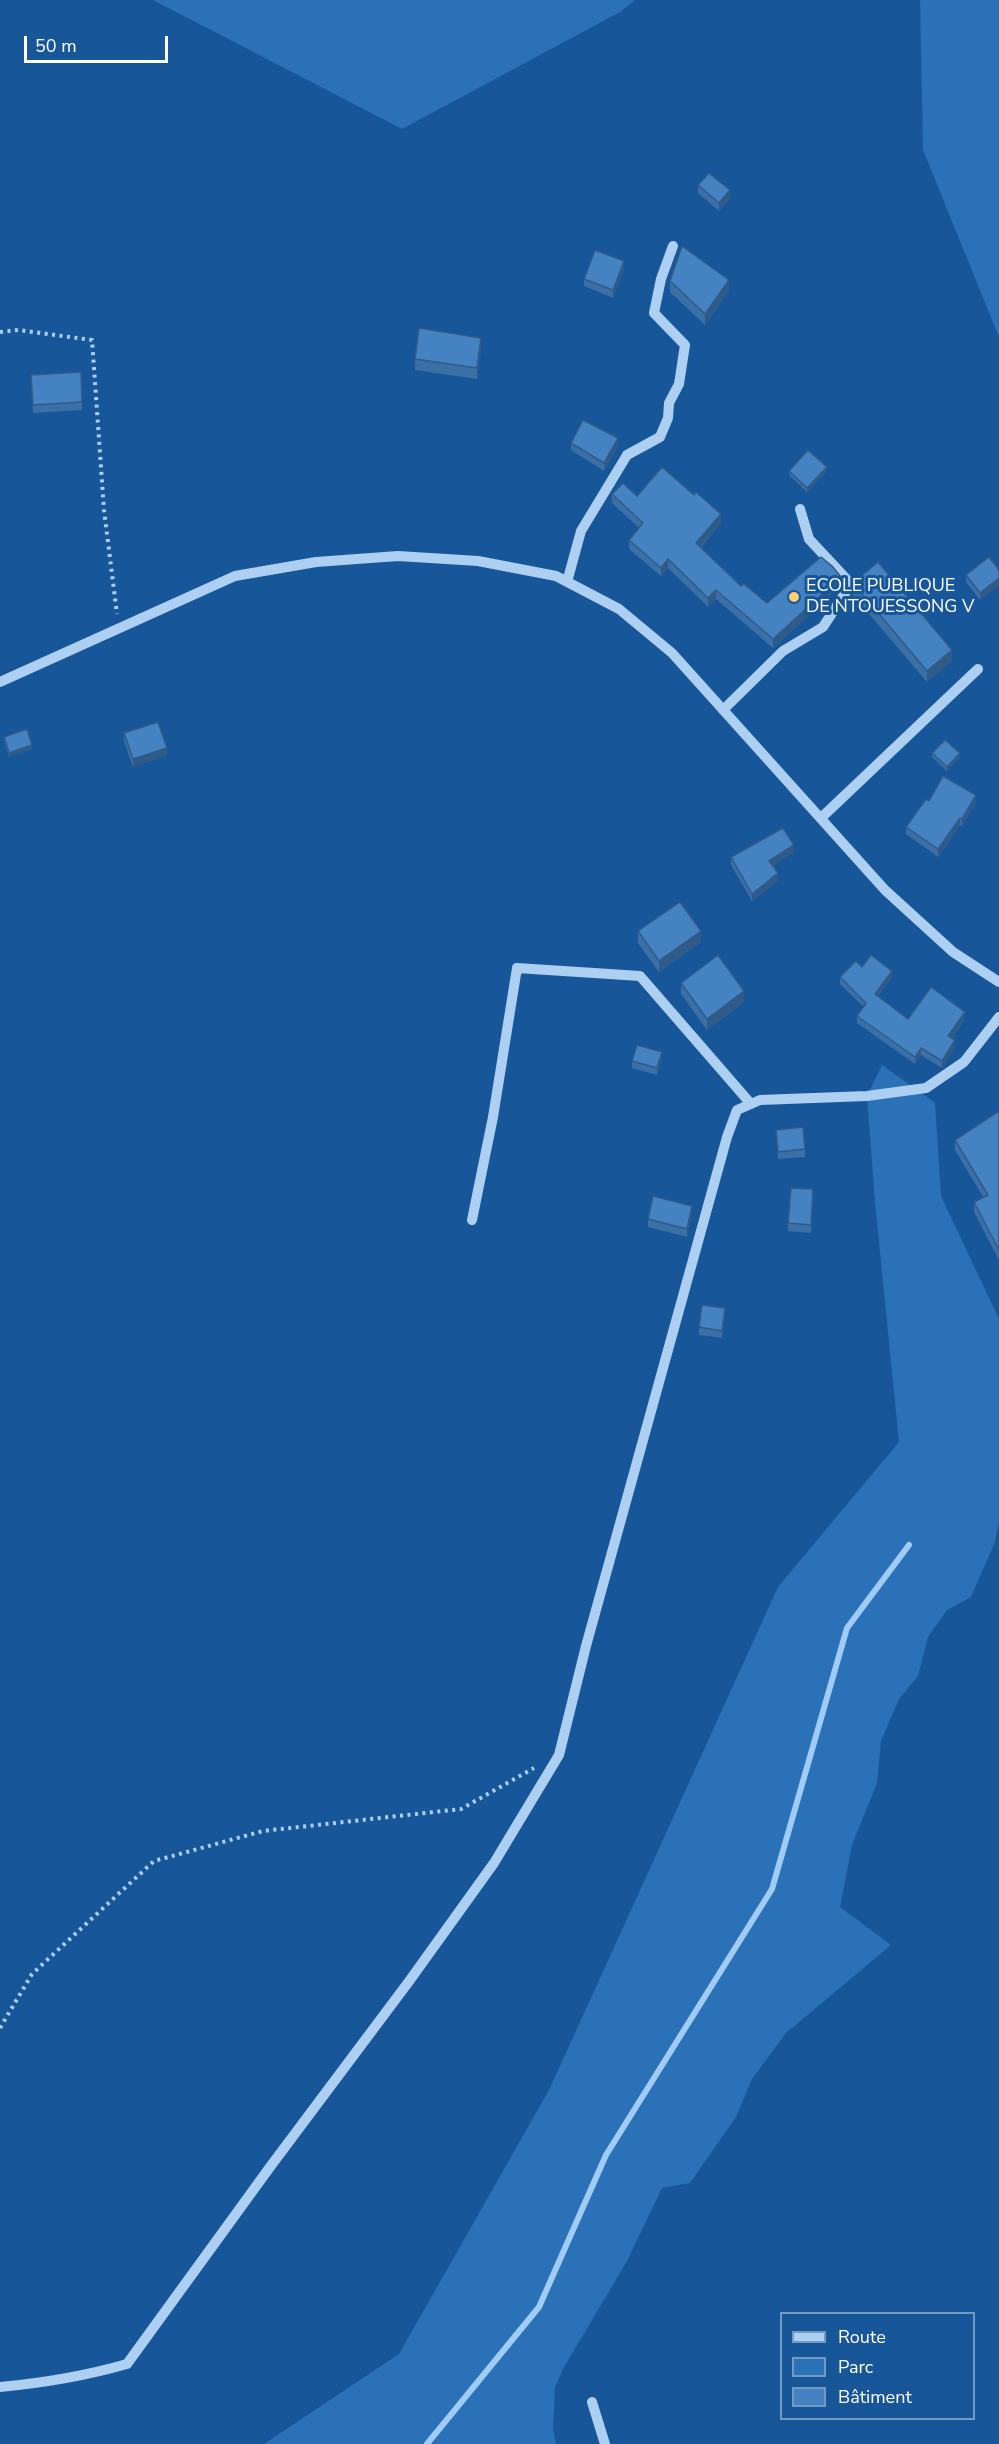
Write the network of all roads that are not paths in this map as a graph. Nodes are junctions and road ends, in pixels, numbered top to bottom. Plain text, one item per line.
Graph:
1 (673, 246) dead end
2 (800, 509) dead end
3 (567, 582) junction
4 (978, 669) dead end
5 (0, 682) edge
6 (723, 710) junction
7 (821, 818) junction
8 (999, 982) edge
9 (999, 1017) edge
10 (751, 1104) junction
11 (472, 1220) dead end
12 (0, 2387) edge
13 (592, 2402) dead end
14 (605, 2444) edge

1 - 3 street
2 - 6 street
3 - 5 street
3 - 6 street
4 - 7 street
6 - 7 street
7 - 8 street
9 - 10 street
10 - 11 street
10 - 12 street
13 - 14 street

